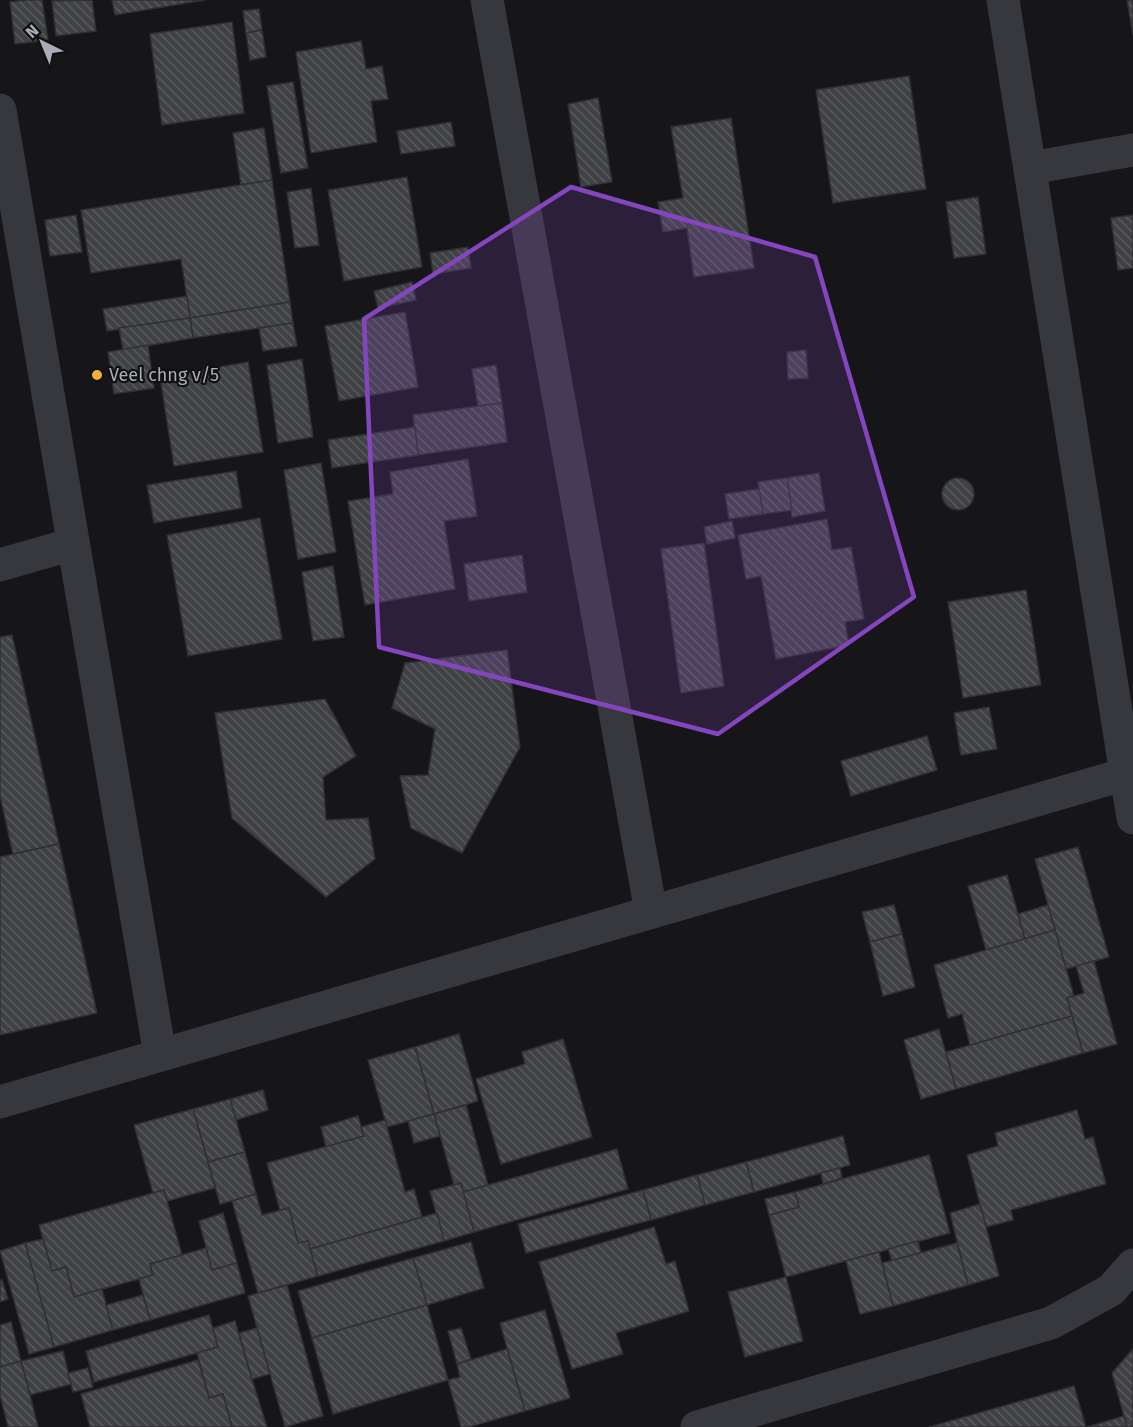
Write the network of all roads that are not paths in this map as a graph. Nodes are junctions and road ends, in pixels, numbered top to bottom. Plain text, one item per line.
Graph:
1 (487, 0) edge
2 (1003, 0) edge
3 (0, 110) edge
4 (1133, 150) edge
5 (1030, 168) junction
6 (74, 543) junction
7 (0, 565) edge
8 (1126, 774) junction
9 (1133, 818) edge
10 (651, 912) junction
11 (160, 1055) junction
12 (0, 1102) edge
13 (1133, 1265) edge
14 (696, 1427) edge

1 - 10 street
2 - 5 street
3 - 6 street
4 - 5 street
5 - 8 street
6 - 7 street
6 - 11 street
8 - 9 street
8 - 10 street
10 - 11 street
11 - 12 street
13 - 14 street

